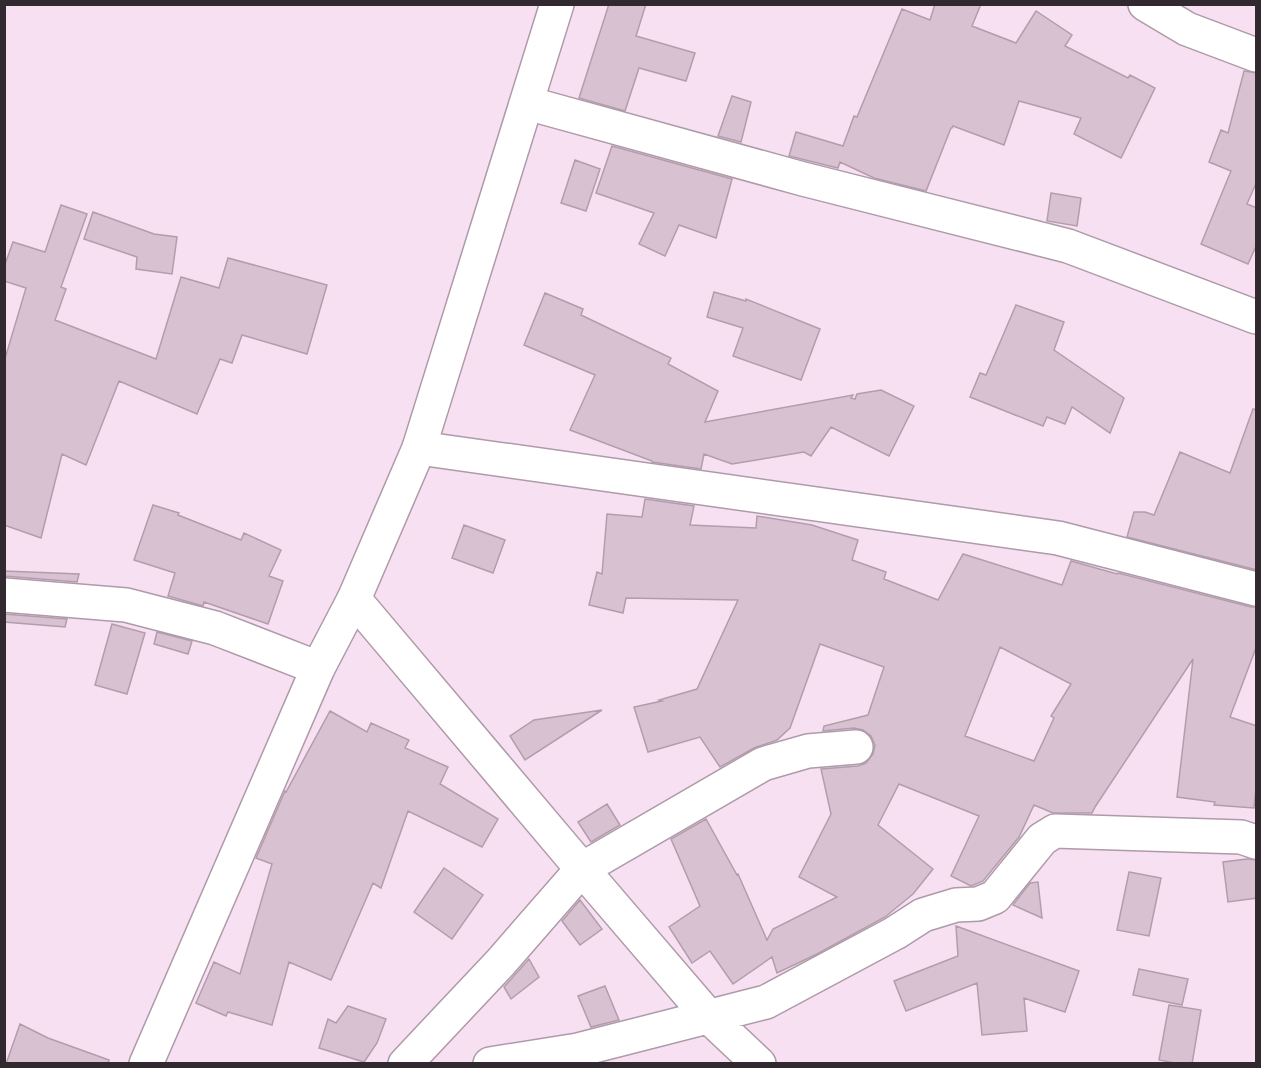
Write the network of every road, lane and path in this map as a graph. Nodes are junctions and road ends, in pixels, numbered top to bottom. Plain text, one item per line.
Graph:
1 (557, 4) edge
2 (1145, 4) edge
3 (1257, 55) edge
4 (527, 103) junction
5 (1257, 317) edge
6 (419, 448) junction
7 (1257, 589) edge
8 (4, 595) edge
9 (354, 599) junction
10 (318, 668) junction
11 (856, 747) dead end
12 (1257, 842) edge
13 (582, 869) junction
14 (708, 1016) junction
15 (146, 1064) edge
16 (405, 1064) edge
17 (490, 1064) edge
18 (759, 1064) edge

1 - 4 street
2 - 3 street
4 - 5 street
4 - 6 street
6 - 7 street
6 - 9 street
8 - 10 street
9 - 10 street
9 - 13 street
10 - 15 street
11 - 13 street
12 - 14 street
13 - 14 street
13 - 16 street
14 - 17 street
14 - 18 street

